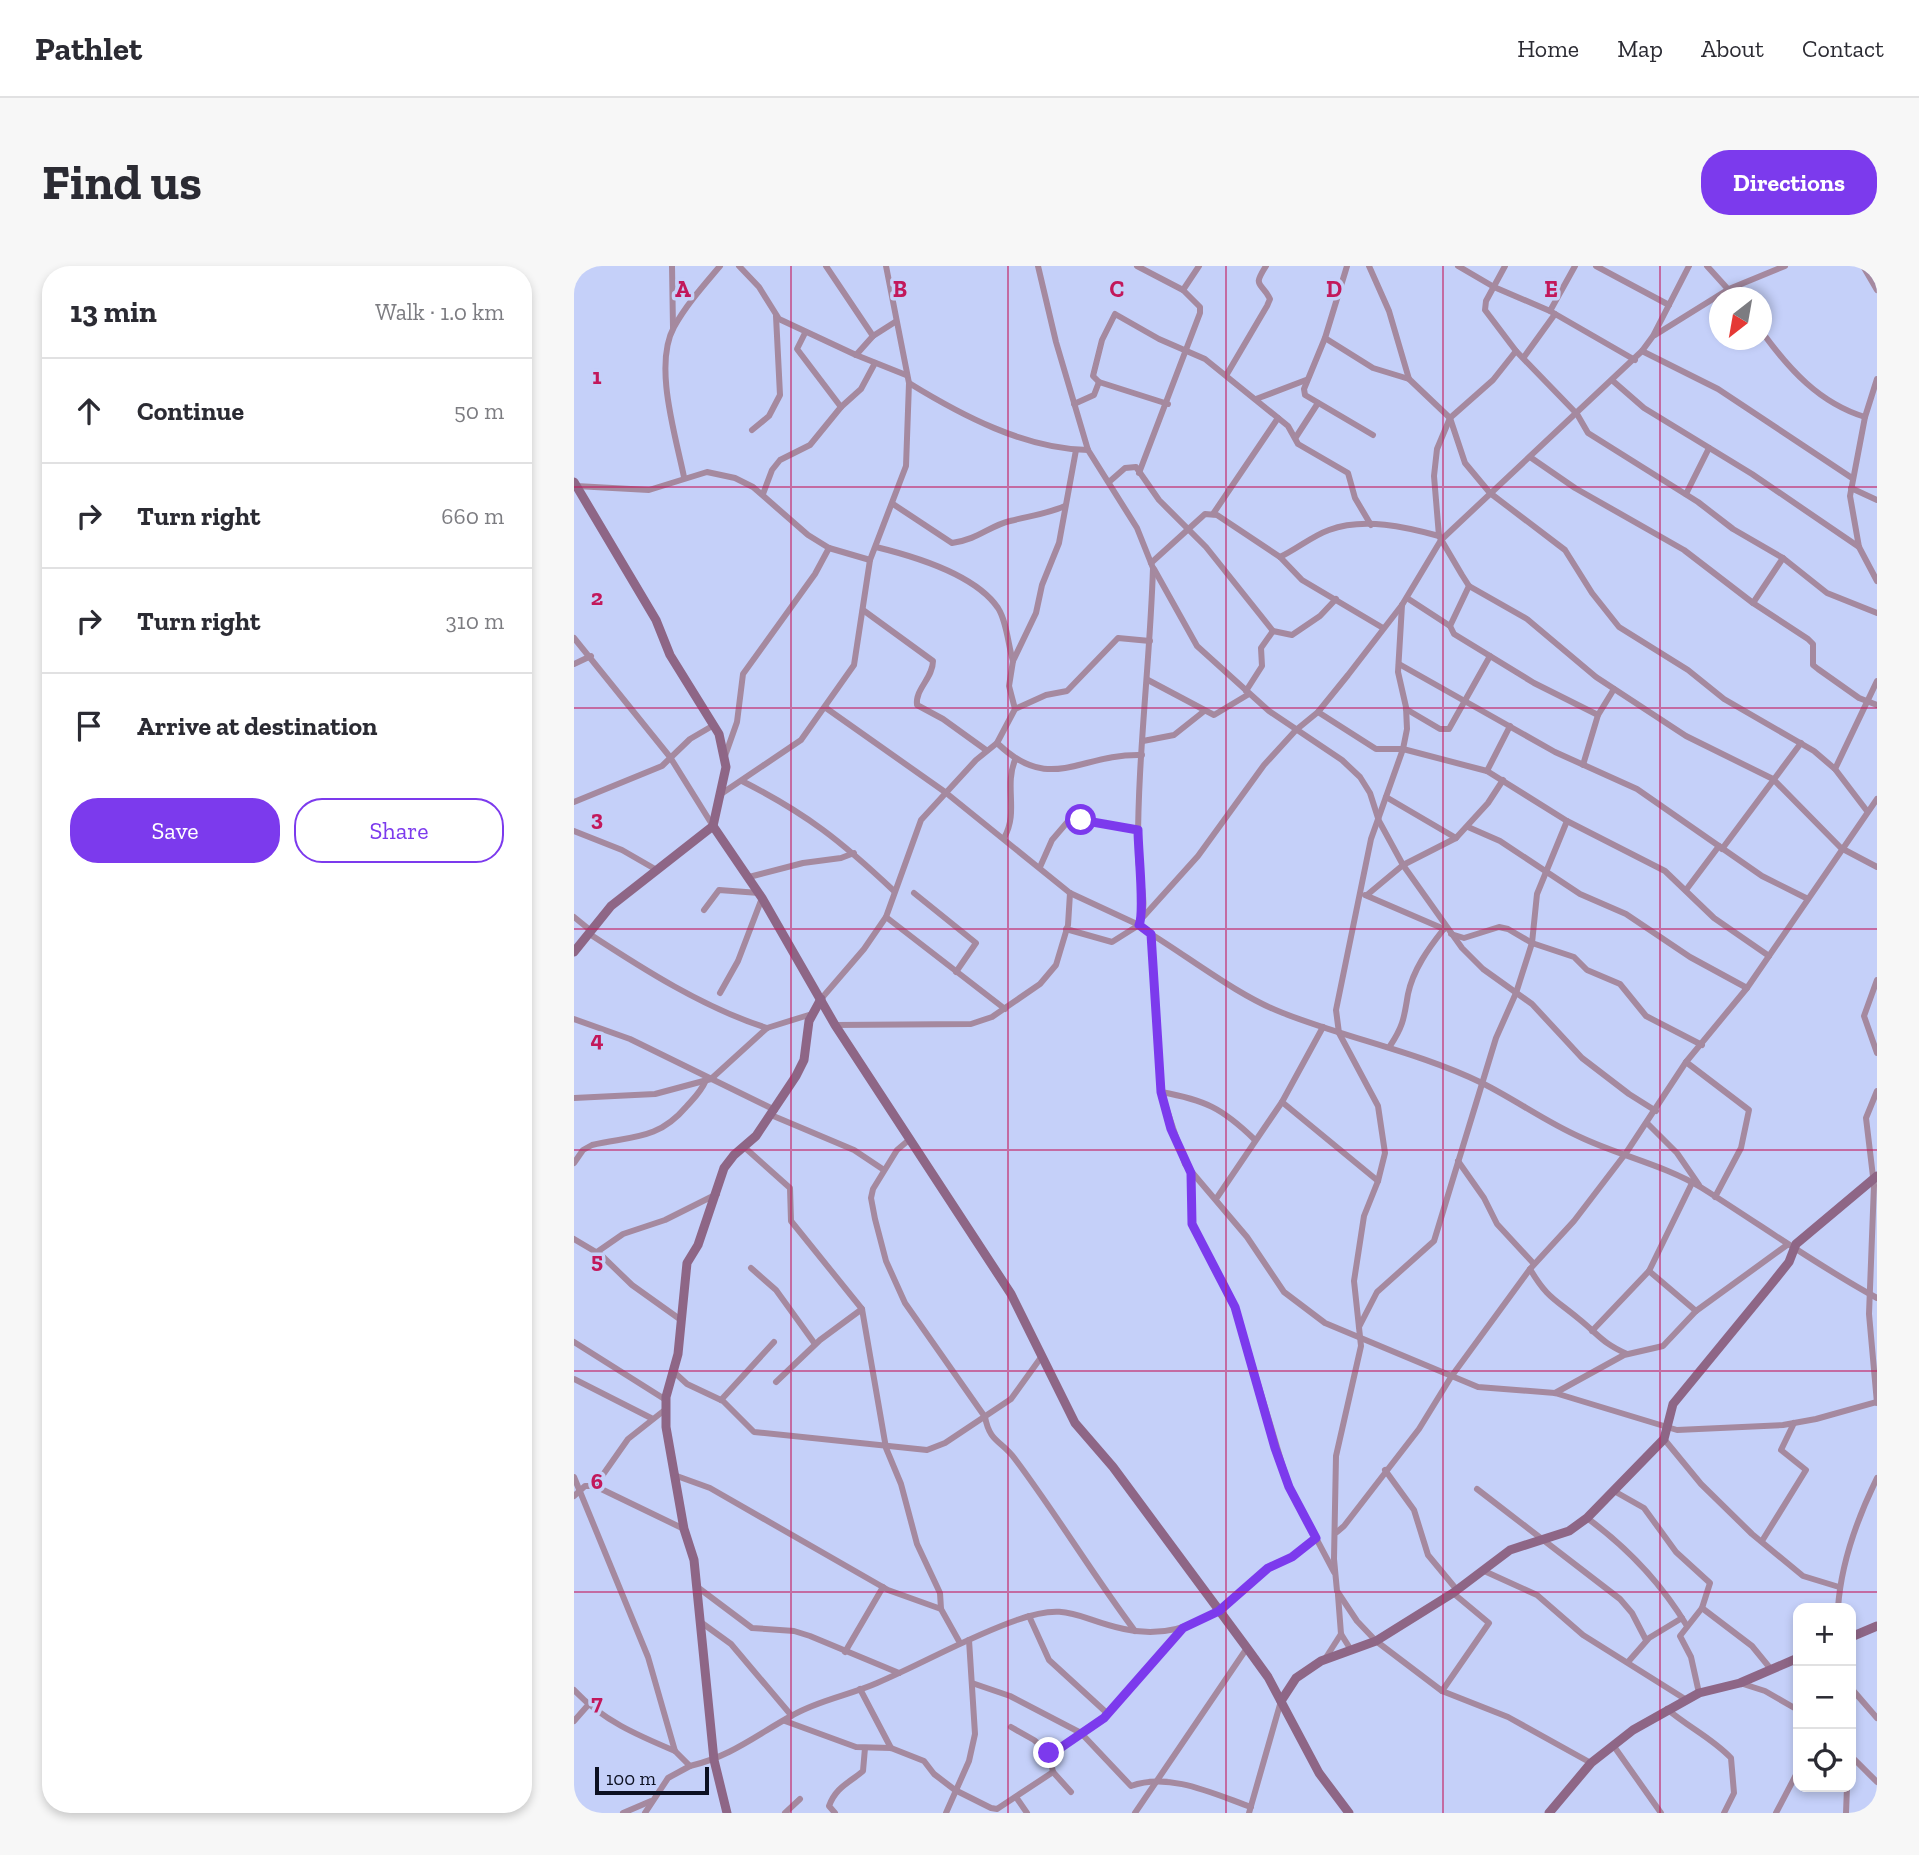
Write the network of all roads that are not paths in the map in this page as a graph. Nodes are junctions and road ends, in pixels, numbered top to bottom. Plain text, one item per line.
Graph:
1 (579, 266) edge
2 (672, 266) edge
3 (720, 266) edge
4 (739, 266) edge
5 (827, 266) edge
6 (886, 266) edge
7 (1038, 266) edge
8 (1138, 266) edge
9 (1199, 266) edge
10 (1266, 266) edge
11 (1347, 266) edge
12 (1369, 266) edge
13 (1458, 266) edge
14 (1505, 266) edge
15 (1575, 266) edge
16 (1596, 266) edge
17 (1689, 266) edge
18 (1707, 266) edge
19 (1785, 266) edge
20 (1863, 266) edge
21 (574, 277) edge
22 (1494, 287) junction
23 (1728, 287) edge
24 (1735, 287) edge
25 (1183, 290) junction
26 (1877, 290) edge
27 (1709, 302) edge
28 (1669, 305) junction
29 (1553, 312) junction
30 (775, 316) junction
31 (895, 322) junction
32 (673, 328) junction
33 (804, 333) junction
34 (873, 336) junction
35 (1653, 336) junction
36 (1325, 338) junction
37 (1772, 344) edge
38 (1187, 350) junction
39 (1516, 351) junction
40 (1642, 351) junction
41 (856, 355) junction
42 (1524, 357) junction
43 (1635, 360) junction
44 (875, 363) junction
45 (1227, 374) junction
46 (906, 375) junction
47 (1409, 379) junction
48 (1877, 379) edge
49 (1306, 380) junction
50 (1613, 381) junction
51 (1099, 382) junction
52 (909, 383) junction
53 (1256, 398) junction
54 (1318, 403) junction
55 (1074, 404) junction
56 (1168, 404) junction
57 (841, 407) junction
58 (1577, 414) junction
59 (1865, 416) junction
60 (1278, 418) junction
61 (1450, 418) junction
62 (752, 430) dead end
63 (1373, 435) dead end
64 (1296, 437) junction
65 (1709, 448) junction
66 (1076, 450) junction
67 (1088, 450) junction
68 (1530, 457) junction
69 (1139, 473) junction
70 (684, 477) junction
71 (1852, 478) junction
72 (1110, 482) junction
73 (575, 484) edge
74 (1851, 488) junction
75 (1490, 493) junction
76 (763, 494) junction
77 (1686, 494) junction
78 (1877, 500) edge
79 (893, 504) junction
80 (1065, 506) junction
81 (1213, 514) junction
82 (1371, 526) junction
83 (1189, 529) junction
84 (1440, 538) junction
85 (876, 547) junction
86 (1859, 547) junction
87 (829, 548) junction
88 (1280, 557) junction
89 (1783, 558) junction
90 (870, 560) junction
91 (1152, 566) junction
92 (1876, 577) edge
93 (1469, 586) junction
94 (1407, 597) junction
95 (1336, 599) junction
96 (1753, 603) junction
97 (1402, 605) junction
98 (863, 610) junction
99 (1877, 613) edge
100 (1450, 626) junction
101 (1382, 628) junction
102 (1273, 631) junction
103 (574, 638) edge
104 (1150, 641) junction
105 (591, 656) junction
106 (1490, 656) junction
107 (1013, 662) junction
108 (574, 664) edge
109 (1399, 664) junction
110 (1148, 680) junction
111 (1877, 681) edge
112 (1614, 689) junction
113 (1247, 693) junction
114 (1464, 700) junction
115 (1867, 702) junction
116 (1877, 705) edge
117 (826, 708) junction
118 (1015, 709) junction
119 (1406, 709) junction
120 (1203, 712) junction
121 (1318, 712) junction
122 (1598, 715) junction
123 (714, 725) junction
124 (1510, 726) junction
125 (1296, 730) junction
126 (1143, 741) junction
127 (997, 743) junction
128 (1801, 743) junction
129 (1403, 749) junction
130 (986, 750) junction
131 (1142, 755) junction
132 (725, 756) junction
133 (670, 757) junction
134 (1015, 760) junction
135 (1583, 765) junction
136 (1835, 769) junction
137 (1487, 771) junction
138 (1773, 779) junction
139 (1503, 780) junction
140 (742, 781) junction
141 (945, 792) junction
142 (721, 794) junction
143 (1386, 797) junction
144 (1877, 799) edge
145 (574, 802) edge
146 (1867, 811) junction
147 (1379, 821) junction
148 (1567, 821) junction
149 (713, 826) junction
150 (1468, 827) junction
151 (1138, 830) junction
152 (574, 831) edge
153 (1004, 838) junction
154 (1456, 838) junction
155 (1720, 847) junction
156 (1841, 848) junction
157 (854, 853) junction
158 (1403, 865) junction
159 (1040, 867) junction
160 (1877, 867) edge
161 (655, 869) junction
162 (1545, 872) junction
163 (749, 877) junction
164 (1686, 890) junction
165 (894, 891) junction
166 (914, 893) dead end
167 (1070, 893) junction
168 (760, 895) junction
169 (1363, 895) junction
170 (1808, 899) junction
171 (704, 910) dead end
172 (886, 916) junction
173 (1144, 916) junction
174 (574, 917) edge
175 (1139, 925) junction
176 (1066, 929) junction
177 (1446, 930) junction
178 (589, 932) junction
179 (1151, 934) junction
180 (1532, 943) junction
181 (574, 952) edge
182 (1769, 956) junction
183 (956, 972) junction
184 (1877, 980) edge
185 (1747, 988) junction
186 (720, 993) dead end
187 (1516, 993) junction
188 (821, 999) junction
189 (1005, 1009) junction
190 (811, 1014) junction
191 (574, 1019) edge
192 (835, 1025) junction
193 (1323, 1027) junction
194 (767, 1028) junction
195 (1339, 1033) junction
196 (1702, 1045) junction
197 (1390, 1046) junction
198 (1877, 1053) edge
199 (1686, 1062) junction
200 (708, 1079) junction
201 (1483, 1084) junction
202 (1877, 1091) edge
203 (1161, 1092) junction
204 (574, 1098) edge
205 (1282, 1102) junction
206 (1656, 1111) junction
207 (773, 1112) junction
208 (1647, 1123) junction
209 (910, 1139) junction
210 (1254, 1139) junction
211 (743, 1146) junction
212 (1626, 1153) junction
213 (1458, 1161) junction
214 (574, 1163) edge
215 (884, 1170) junction
216 (1191, 1173) junction
217 (1378, 1181) junction
218 (1876, 1182) edge
219 (1692, 1183) junction
220 (1700, 1187) junction
221 (1204, 1190) junction
222 (717, 1194) junction
223 (1190, 1196) junction
224 (1715, 1197) junction
225 (1216, 1199) junction
226 (574, 1239) edge
227 (1790, 1247) junction
228 (597, 1252) junction
229 (1532, 1267) junction
230 (751, 1268) dead end
231 (1649, 1271) junction
232 (1869, 1294) junction
233 (1877, 1298) edge
234 (862, 1308) junction
235 (1696, 1311) junction
236 (681, 1320) junction
237 (1359, 1327) junction
238 (1592, 1331) junction
239 (1359, 1337) junction
240 (574, 1342) edge
241 (774, 1342) dead end
242 (815, 1344) junction
243 (1629, 1354) junction
244 (1042, 1356) junction
245 (674, 1372) junction
246 (1451, 1377) junction
247 (574, 1379) edge
248 (776, 1382) dead end
249 (1555, 1393) junction
250 (721, 1400) junction
251 (1877, 1403) edge
252 (666, 1404) junction
253 (985, 1417) junction
254 (651, 1418) junction
255 (1794, 1423) junction
256 (1668, 1429) junction
257 (1664, 1439) junction
258 (886, 1448) junction
259 (1385, 1470) junction
260 (674, 1475) junction
261 (574, 1477) edge
262 (1877, 1478) edge
263 (595, 1486) junction
264 (1477, 1489) dead end
265 (1614, 1491) junction
266 (577, 1493) edge
267 (1587, 1518) junction
268 (684, 1529) junction
269 (1337, 1532) junction
270 (1316, 1538) junction
271 (1546, 1539) junction
272 (1762, 1541) junction
273 (1482, 1570) junction
274 (1335, 1574) junction
275 (696, 1586) junction
276 (883, 1587) junction
277 (1839, 1587) junction
278 (1338, 1591) junction
279 (1455, 1592) junction
280 (1838, 1603) edge
281 (1702, 1608) junction
282 (941, 1609) junction
283 (1219, 1611) junction
284 (1029, 1616) junction
285 (1682, 1618) junction
286 (702, 1623) junction
287 (1687, 1626) junction
288 (1877, 1626) edge
289 (1183, 1628) junction
290 (1135, 1631) junction
291 (1341, 1634) junction
292 (1856, 1635) edge
293 (969, 1640) junction
294 (1646, 1640) junction
295 (1376, 1641) junction
296 (960, 1643) junction
297 (1248, 1648) junction
298 (1352, 1650) junction
299 (845, 1652) junction
300 (1325, 1659) junction
301 (1793, 1660) edge
302 (1628, 1662) junction
303 (1770, 1668) junction
304 (899, 1673) junction
305 (972, 1683) junction
306 (1740, 1683) junction
307 (860, 1689) junction
308 (574, 1690) edge
309 (1442, 1691) junction
310 (1699, 1693) junction
311 (1856, 1698) edge
312 (1685, 1699) junction
313 (1281, 1701) junction
314 (589, 1704) junction
315 (1793, 1707) edge
316 (1667, 1709) junction
317 (1108, 1714) junction
318 (792, 1715) junction
319 (1877, 1718) edge
320 (574, 1721) edge
321 (785, 1721) junction
322 (1011, 1727) dead end
323 (1081, 1733) junction
324 (1613, 1745) junction
325 (865, 1748) junction
326 (891, 1748) junction
327 (675, 1751) junction
328 (1050, 1755) junction
329 (714, 1760) junction
330 (1856, 1761) edge
331 (1591, 1763) junction
332 (690, 1766) junction
333 (1053, 1772) junction
334 (1157, 1780) junction
335 (1793, 1781) edge
336 (1877, 1782) edge
337 (955, 1790) junction
338 (1847, 1792) edge
339 (1070, 1793) dead end
340 (1016, 1797) junction
341 (800, 1799) dead end
342 (651, 1801) junction
343 (1250, 1810) edge
344 (997, 1811) edge
345 (623, 1813) edge
346 (645, 1813) edge
347 (727, 1813) edge
348 (785, 1813) edge
349 (835, 1813) edge
350 (946, 1813) edge
351 (1027, 1813) edge
352 (1135, 1813) edge
353 (1349, 1813) edge
354 (1549, 1813) edge
355 (1661, 1813) edge
356 (1724, 1813) edge
357 (1776, 1813) edge
358 (1846, 1813) edge

1 - 21 street
2 - 32 street
3 - 32 street
4 - 30 street
5 - 34 street
6 - 31 street
7 - 55 street
8 - 25 street
9 - 25 street
10 - 45 street
11 - 36 street
12 - 47 street
13 - 22 street
14 - 22 street
15 - 29 street
16 - 28 street
17 - 28 street
18 - 23 street
19 - 24 street
20 - 26 street
22 - 29 street
22 - 39 street
25 - 38 street
27 - 35 street
28 - 35 street
29 - 42 street
29 - 43 street
30 - 33 street
30 - 62 street
31 - 34 street
31 - 46 street
32 - 70 street
33 - 41 street
33 - 57 street
34 - 41 street
35 - 40 street
36 - 47 street
36 - 49 street
37 - 59 street
38 - 45 street
38 - 51 street
38 - 56 street
39 - 42 street
39 - 61 street
40 - 43 street
40 - 71 street
41 - 44 street
42 - 58 street
43 - 50 street
44 - 46 street
44 - 57 street
45 - 53 street
46 - 52 street
47 - 61 street
48 - 59 street
49 - 53 street
49 - 54 street
50 - 58 street
50 - 65 street
51 - 55 street
51 - 56 street
52 - 66 street
52 - 79 street
53 - 60 street
54 - 63 street
54 - 64 street
55 - 67 street
56 - 69 street
57 - 76 street
58 - 68 street
58 - 77 street
59 - 71 street
60 - 64 street
60 - 81 street
61 - 75 street
61 - 84 street
64 - 82 street
65 - 77 street
65 - 86 street
66 - 67 street
66 - 80 street
67 - 72 street
68 - 75 street
68 - 96 street
69 - 72 street
69 - 83 street
70 - 73 street
70 - 76 street
71 - 74 street
72 - 91 street
73 - 123 street
74 - 78 street
74 - 86 street
75 - 84 street
75 - 128 street
76 - 87 street
77 - 89 street
79 - 80 street
79 - 85 street
80 - 107 street
81 - 83 street
81 - 88 street
82 - 84 street
82 - 88 street
83 - 91 street
83 - 102 street
84 - 93 street
84 - 94 street
85 - 90 street
85 - 107 street
86 - 92 street
87 - 90 street
87 - 132 street
88 - 95 street
89 - 96 street
89 - 99 street
90 - 98 street
91 - 104 street
91 - 113 street
93 - 100 street
93 - 112 street
94 - 97 street
94 - 100 street
95 - 101 street
95 - 102 street
96 - 115 street
97 - 101 street
97 - 109 street
98 - 117 street
98 - 130 street
100 - 106 street
101 - 121 street
102 - 113 street
103 - 105 street
104 - 110 street
104 - 118 street
105 - 108 street
105 - 133 street
106 - 114 street
106 - 122 street
107 - 118 street
109 - 114 street
109 - 119 street
110 - 120 street
110 - 126 street
111 - 115 street
112 - 122 street
112 - 138 street
113 - 120 street
113 - 125 street
114 - 119 street
114 - 124 street
115 - 116 street
115 - 136 street
117 - 140 street
117 - 141 street
118 - 127 street
119 - 129 street
120 - 126 street
121 - 125 street
121 - 129 street
122 - 135 street
123 - 132 street
123 - 133 street
124 - 135 street
124 - 137 street
125 - 147 street
125 - 173 street
126 - 131 street
127 - 130 street
127 - 134 street
128 - 136 street
128 - 138 street
129 - 137 street
129 - 143 street
130 - 141 street
131 - 134 street
131 - 151 street
132 - 142 street
133 - 145 street
133 - 149 street
134 - 153 street
135 - 155 street
136 - 146 street
137 - 139 street
138 - 155 street
138 - 156 street
139 - 148 street
139 - 150 street
140 - 142 street
140 - 157 street
141 - 153 street
141 - 165 street
142 - 149 street
143 - 147 street
143 - 154 street
144 - 146 street
146 - 156 street
147 - 158 street
147 - 169 street
148 - 162 street
148 - 164 street
149 - 161 street
149 - 163 street
150 - 154 street
150 - 162 street
151 - 159 street
151 - 173 street
152 - 161 street
153 - 159 street
154 - 158 street
155 - 164 street
155 - 170 street
156 - 160 street
156 - 170 street
157 - 163 street
157 - 165 street
158 - 169 street
158 - 177 street
159 - 167 street
161 - 178 street
162 - 180 street
162 - 185 street
163 - 168 street
164 - 182 street
165 - 172 street
166 - 183 street
167 - 175 street
167 - 176 street
168 - 171 street
168 - 186 street
168 - 188 street
169 - 177 street
169 - 195 street
170 - 182 street
172 - 183 street
172 - 188 street
173 - 175 street
174 - 178 street
175 - 176 street
175 - 179 street
176 - 189 street
177 - 180 street
177 - 187 street
177 - 197 street
178 - 181 street
178 - 194 street
179 - 193 street
179 - 203 street
180 - 187 street
180 - 196 street
182 - 185 street
183 - 189 street
184 - 198 street
185 - 196 street
187 - 201 street
187 - 206 street
188 - 190 street
188 - 192 street
189 - 192 street
190 - 194 street
190 - 207 street
191 - 200 street
192 - 209 street
193 - 195 street
193 - 205 street
194 - 200 street
195 - 197 street
195 - 217 street
196 - 199 street
197 - 201 street
199 - 206 street
199 - 224 street
200 - 204 street
200 - 207 street
200 - 214 street
201 - 212 street
201 - 213 street
202 - 218 street
203 - 210 street
203 - 216 street
205 - 210 street
205 - 217 street
206 - 208 street
207 - 211 street
207 - 215 street
208 - 212 street
208 - 220 street
209 - 215 street
209 - 244 street
210 - 225 street
211 - 222 street
211 - 234 street
212 - 219 street
212 - 229 street
213 - 229 street
213 - 237 street
215 - 253 street
216 - 221 street
216 - 223 street
217 - 237 street
218 - 227 street
218 - 232 street
219 - 220 street
219 - 231 street
220 - 224 street
221 - 223 street
221 - 225 street
222 - 228 street
222 - 236 street
223 - 270 street
224 - 227 street
225 - 239 street
226 - 228 street
227 - 232 street
227 - 235 street
227 - 256 street
228 - 236 street
229 - 238 street
229 - 246 street
230 - 242 street
231 - 235 street
231 - 238 street
232 - 233 street
232 - 251 street
234 - 242 street
234 - 258 street
235 - 243 street
236 - 245 street
237 - 239 street
238 - 243 street
239 - 246 street
239 - 269 street
240 - 252 street
241 - 250 street
242 - 248 street
243 - 249 street
244 - 253 street
244 - 283 street
245 - 250 street
245 - 252 street
246 - 249 street
246 - 259 street
247 - 254 street
249 - 256 street
250 - 258 street
251 - 255 street
252 - 254 street
252 - 260 street
253 - 258 street
253 - 290 street
254 - 263 street
255 - 256 street
255 - 272 street
256 - 257 street
257 - 265 street
257 - 272 street
258 - 282 street
259 - 269 street
259 - 279 street
260 - 268 street
260 - 276 street
261 - 266 street
262 - 277 street
263 - 266 street
263 - 268 street
264 - 271 street
265 - 267 street
265 - 281 street
266 - 327 street
267 - 271 street
267 - 285 street
268 - 275 street
269 - 274 street
270 - 274 street
270 - 283 street
271 - 273 street
271 - 294 street
272 - 277 street
273 - 279 street
273 - 302 street
274 - 278 street
275 - 286 street
275 - 299 street
276 - 282 street
276 - 299 street
277 - 280 street
278 - 291 street
278 - 295 street
279 - 295 street
279 - 309 street
281 - 287 street
281 - 303 street
282 - 296 street
283 - 289 street
283 - 297 street
284 - 290 street
284 - 293 street
284 - 317 street
285 - 287 street
285 - 294 street
286 - 318 street
286 - 329 street
287 - 310 street
288 - 292 street
289 - 290 street
289 - 317 street
291 - 298 street
291 - 300 street
293 - 296 street
293 - 305 street
294 - 302 street
295 - 298 street
295 - 309 street
296 - 304 street
297 - 313 street
297 - 334 street
298 - 300 street
299 - 304 street
300 - 313 street
301 - 303 street
302 - 312 street
303 - 306 street
304 - 307 street
305 - 323 street
305 - 337 street
306 - 310 street
306 - 315 street
307 - 318 street
307 - 326 street
308 - 314 street
309 - 331 street
310 - 312 street
311 - 319 street
312 - 316 street
313 - 343 street
313 - 353 street
314 - 320 street
314 - 327 street
316 - 324 street
316 - 356 street
317 - 323 street
318 - 321 street
321 - 325 street
321 - 329 street
322 - 328 street
323 - 328 street
323 - 334 street
324 - 331 street
324 - 355 street
325 - 326 street
325 - 349 street
326 - 337 street
327 - 332 street
328 - 333 street
329 - 332 street
329 - 347 street
330 - 336 street
331 - 354 street
332 - 342 street
333 - 339 street
333 - 340 street
334 - 343 street
334 - 352 street
335 - 357 street
337 - 344 street
337 - 350 street
338 - 358 street
340 - 344 street
340 - 351 street
341 - 348 street
342 - 345 street
342 - 346 street

